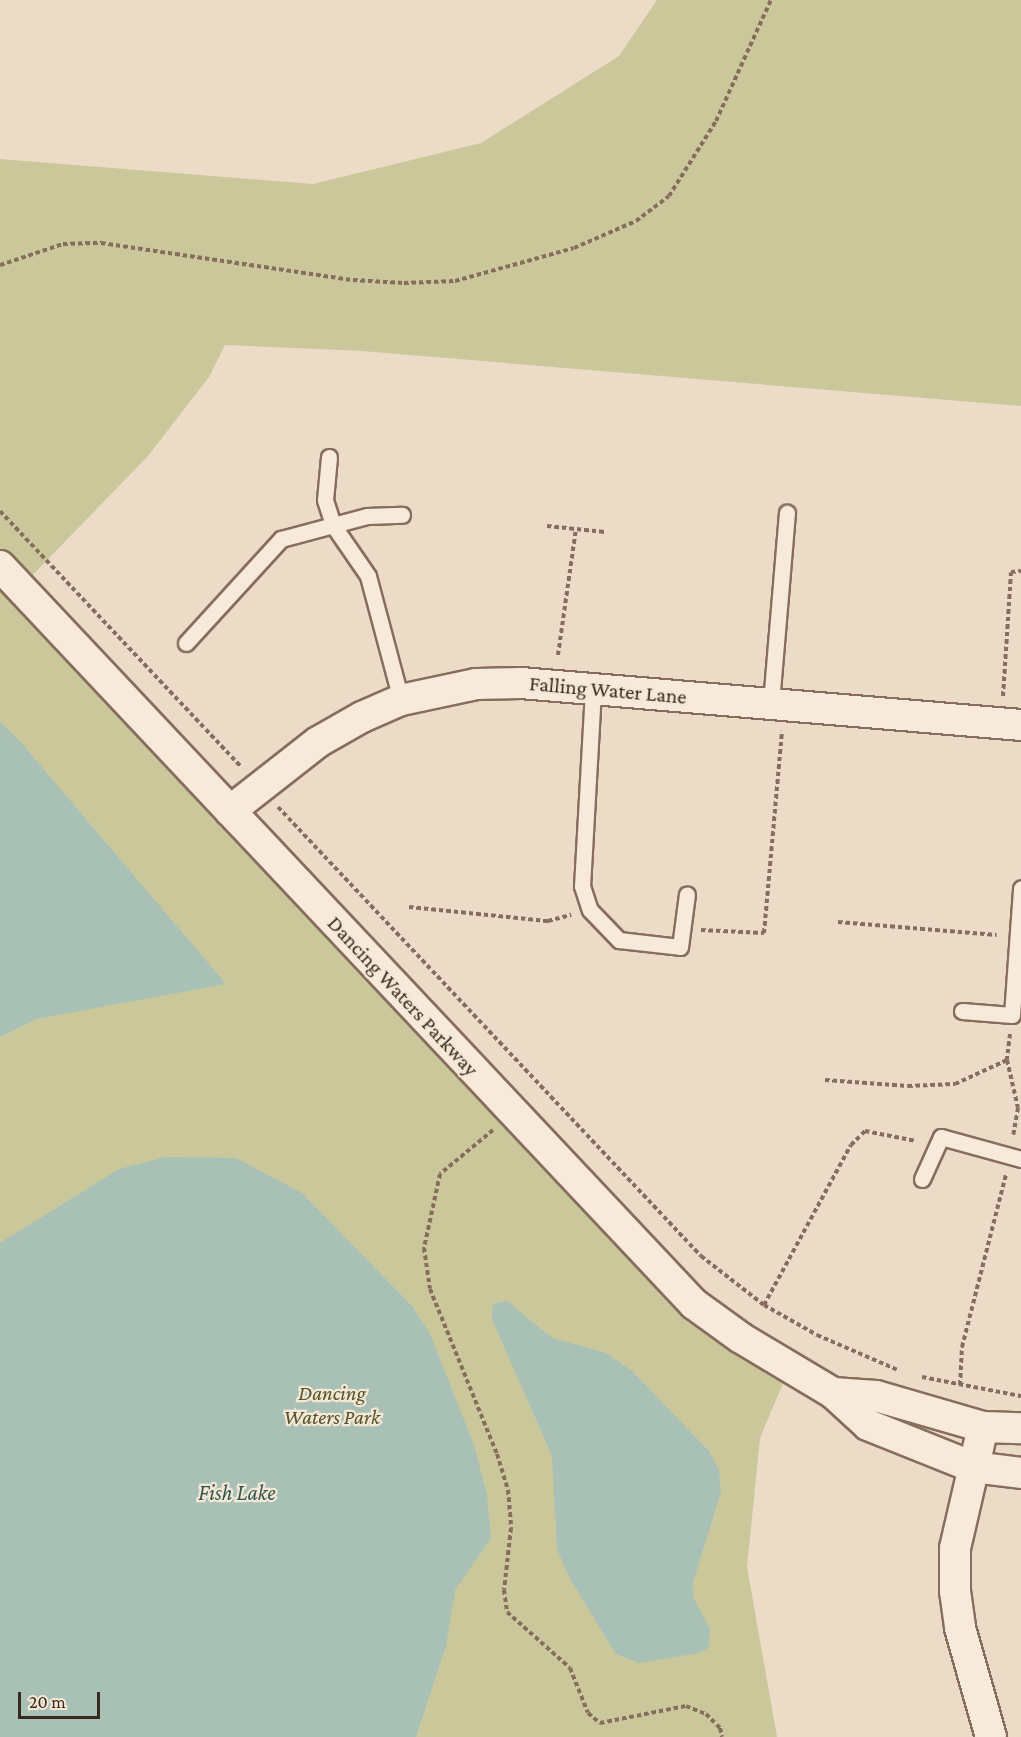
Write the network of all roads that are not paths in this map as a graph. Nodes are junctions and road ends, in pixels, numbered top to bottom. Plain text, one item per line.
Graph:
1 (329, 457) dead end
2 (787, 513) dead end
3 (402, 515) dead end
4 (333, 525) junction
5 (0, 566) edge
6 (186, 643) dead end
7 (593, 690) junction
8 (401, 700) junction
9 (778, 703) junction
10 (1012, 725) edge
11 (230, 811) junction
12 (1021, 888) edge
13 (687, 894) dead end
14 (962, 1011) dead end
15 (1016, 1158) edge
16 (922, 1179) dead end
17 (833, 1393) junction
18 (983, 1427) junction
19 (1021, 1428) edge
20 (973, 1467) junction
21 (1021, 1473) edge
22 (991, 1737) edge

1 - 4 lane
2 - 9 lane
3 - 4 lane
4 - 6 lane
4 - 8 lane
5 - 11 street, Dancing Waters Parkway
7 - 8 street, Falling Water Lane
7 - 9 street, Falling Water Lane
7 - 13 lane
8 - 11 street, Falling Water Lane
9 - 10 street, Falling Water Lane
11 - 17 street, Dancing Waters Parkway
12 - 14 lane
15 - 16 lane
17 - 18 street, Dancing Waters Parkway
17 - 20 street, Dancing Waters Parkway
18 - 19 street, Dancing Waters Parkway
18 - 20 street
20 - 21 street, Dancing Waters Parkway
20 - 22 street

